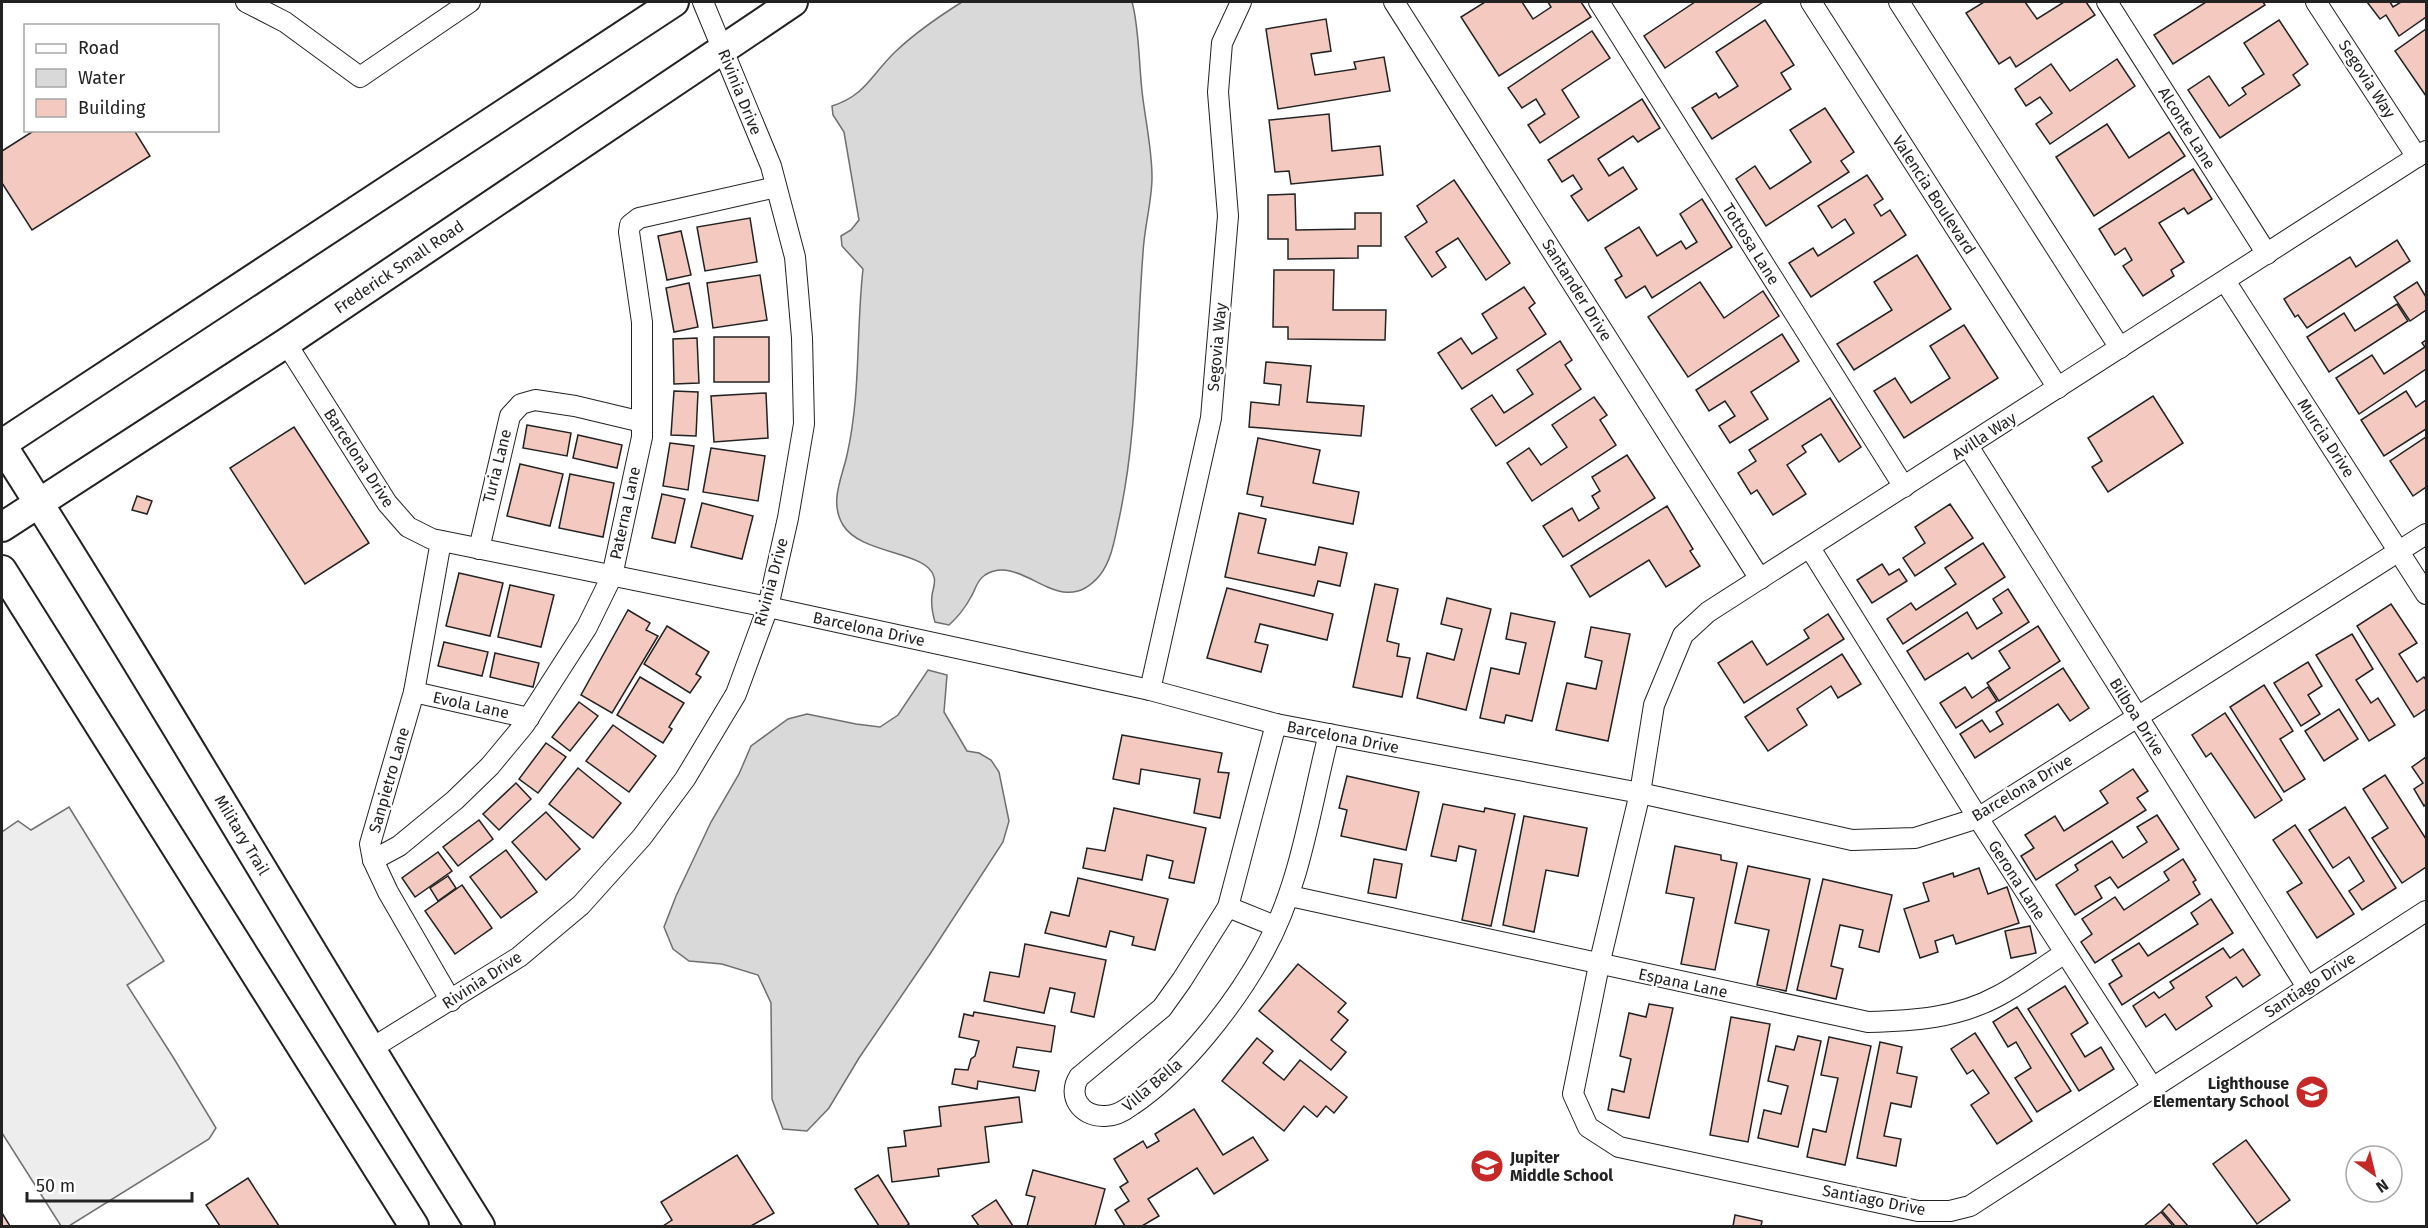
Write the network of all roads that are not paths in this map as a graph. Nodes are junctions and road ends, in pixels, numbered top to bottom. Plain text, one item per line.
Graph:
1 (246, 2) edge
2 (470, 2) edge
3 (674, 2) edge
4 (703, 2) edge
5 (793, 2) edge
6 (1241, 2) edge
7 (1394, 2) edge
8 (1599, 2) edge
9 (1811, 2) edge
10 (1899, 2) edge
11 (2107, 2) edge
12 (2316, 2) edge
13 (722, 48) junction
14 (2422, 154) edge
15 (776, 187) junction
16 (2267, 254) junction
17 (2225, 281) junction
18 (286, 343) junction
19 (2120, 348) junction
20 (2058, 388) junction
21 (642, 422) junction
22 (2, 444) edge
23 (1968, 446) junction
24 (1904, 487) junction
25 (38, 502) junction
26 (2, 527) edge
27 (2427, 534) edge
28 (441, 541) junction
29 (1810, 548) junction
30 (479, 549) junction
31 (2399, 551) junction
32 (2, 570) edge
33 (612, 576) junction
34 (1761, 579) junction
35 (2427, 594) edge
36 (768, 607) junction
37 (1150, 690) junction
38 (414, 693) junction
39 (2137, 717) junction
40 (529, 718) junction
41 (1276, 723) junction
42 (1329, 734) junction
43 (1640, 793) junction
44 (1978, 818) junction
45 (373, 860) junction
46 (1290, 896) junction
47 (1227, 908) junction
48 (2427, 911) edge
49 (1275, 926) junction
50 (2065, 953) junction
51 (1599, 965) junction
52 (2307, 987) junction
53 (451, 1001) junction
54 (369, 1050) junction
55 (2152, 1088) junction
56 (414, 1227) edge
57 (480, 1227) edge

1 - 2 street
3 - 22 street
4 - 13 street, Rivinia Drive
5 - 13 street, Frederick Small Road
6 - 37 street, Segovia Way
7 - 34 street, Santander Drive
8 - 24 street, Tottosa Lane
9 - 20 street, Valencia Boulevard
10 - 19 street
11 - 16 street, Alconte Lane
12 - 14 street, Segovia Way
13 - 15 street, Rivinia Drive
13 - 18 street, Frederick Small Road
14 - 16 street, Avilla Way
15 - 21 street, Paterna Lane
15 - 36 street, Rivinia Drive
16 - 17 street, Avilla Way
17 - 19 street, Avilla Way
17 - 31 street, Murcia Drive
18 - 25 street, Frederick Small Road
18 - 28 street, Barcelona Drive
19 - 20 street, Avilla Way
20 - 23 street, Avilla Way
21 - 30 street, Turia Lane
21 - 33 street, Paterna Lane
22 - 25 street, Military Trail
23 - 24 street, Avilla Way
23 - 39 street, Bilboa Drive
24 - 29 street, Avilla Way
25 - 26 street, Frederick Small Road
25 - 54 street, Military Trail
27 - 31 street, Barcelona Drive
28 - 30 street, Barcelona Drive
28 - 38 street, Sanpietro Lane
29 - 34 street, Avilla Way
29 - 44 street, Gerona Lane
30 - 33 street, Barcelona Drive
31 - 35 street, Murcia Drive
31 - 39 street, Barcelona Drive
32 - 56 street
33 - 36 street, Barcelona Drive
33 - 40 street, Paterna Lane
34 - 43 street, Avilla Way
36 - 37 street, Barcelona Drive
36 - 53 street, Rivinia Drive
37 - 41 street, Barcelona Drive
38 - 40 street, Evola Lane
38 - 45 street, Sanpietro Lane
39 - 44 street, Barcelona Drive
39 - 52 street, Bilboa Drive
40 - 45 street, Paterna Lane
41 - 42 street, Barcelona Drive
41 - 47 street, Villa Bella
42 - 43 street, Barcelona Drive
42 - 46 street, Villa Bella
43 - 44 street, Barcelona Drive
43 - 51 street, Santiago Drive
44 - 50 street, Gerona Lane
45 - 53 street, Sanpietro Lane
46 - 49 street, Villa Bella
46 - 51 street, Espana Lane
47 - 49 street
47 - 49 street, Villa Bella
48 - 52 street, Santiago Drive
50 - 51 street, Espana Lane
50 - 55 street, Gerona Lane
51 - 55 street, Santiago Drive
52 - 55 street, Santiago Drive
53 - 54 street, Rivinia Drive
54 - 57 street, Military Trail

